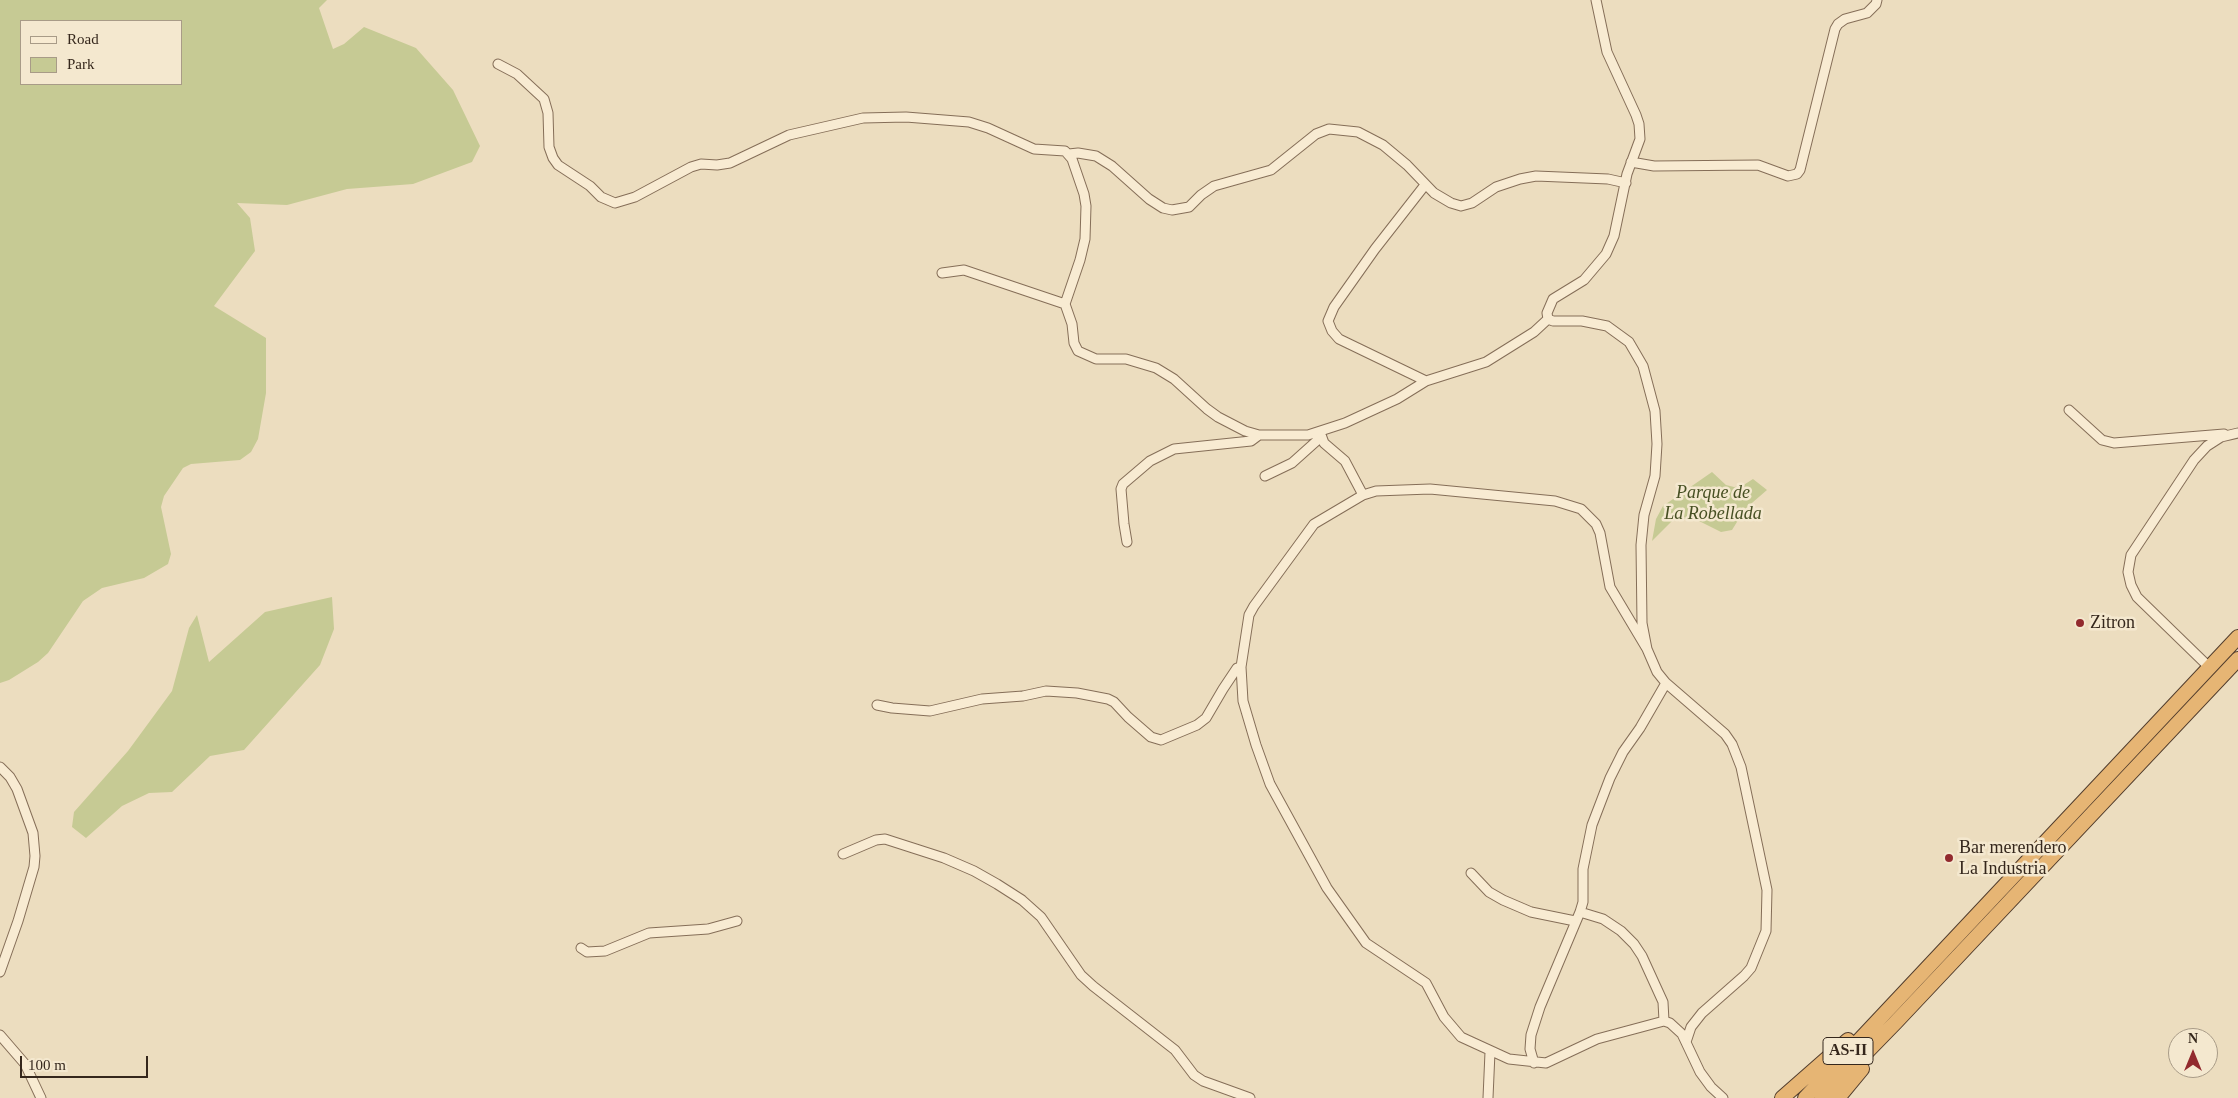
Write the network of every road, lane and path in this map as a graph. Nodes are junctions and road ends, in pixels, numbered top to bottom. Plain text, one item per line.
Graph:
1 (1596, 0) edge
2 (1877, 0) edge
3 (498, 64) dead end
4 (1069, 154) junction
5 (1631, 162) junction
6 (1626, 183) junction
7 (1425, 185) junction
8 (942, 274) dead end
9 (1065, 304) junction
10 (1548, 318) junction
11 (1426, 381) junction
12 (2069, 410) dead end
13 (2237, 433) edge
14 (1320, 434) junction
15 (1259, 435) junction
16 (1265, 476) dead end
17 (1363, 495) junction
18 (1128, 542) dead end
19 (2238, 637) edge
20 (1647, 649) junction
21 (2238, 659) edge
22 (1241, 668) junction
23 (2209, 668) junction
24 (1666, 683) junction
25 (877, 705) dead end
26 (0, 768) edge
27 (843, 854) dead end
28 (1472, 873) dead end
29 (1580, 912) junction
30 (737, 920) dead end
31 (1575, 921) junction
32 (580, 948) dead end
33 (0, 972) edge
34 (1891, 1005) junction
35 (1664, 1021) junction
36 (1896, 1022) junction
37 (0, 1035) edge
38 (1686, 1042) junction
39 (1490, 1052) junction
40 (1534, 1063) junction
41 (1248, 1097) edge
42 (41, 1098) edge
43 (1488, 1098) edge
44 (1723, 1098) edge
45 (1782, 1098) edge
46 (1804, 1098) edge
47 (1822, 1098) edge
48 (1838, 1098) edge

1 - 5 street
2 - 5 street
3 - 4 street
4 - 7 street
4 - 9 street
5 - 6 street
6 - 7 street
6 - 10 street
7 - 11 street
8 - 9 street
9 - 15 street
10 - 11 street
10 - 20 street
11 - 14 street
12 - 13 street
13 - 23 street
14 - 15 street
14 - 16 street
14 - 17 street
15 - 18 street
17 - 20 street
17 - 22 street
19 - 23 highway, AS-II
20 - 24 street
21 - 36 highway, AS-II
22 - 25 street
22 - 39 street
23 - 34 highway, AS-II
24 - 29 street
24 - 38 street
26 - 33 street
27 - 41 street
28 - 31 street
29 - 31 street
29 - 35 street
30 - 32 street
31 - 40 street
34 - 45 highway
34 - 46 highway, AS-II
35 - 38 street
35 - 40 street
36 - 47 highway, AS-II
36 - 48 highway
37 - 42 street
38 - 44 street
39 - 40 street
39 - 43 street

